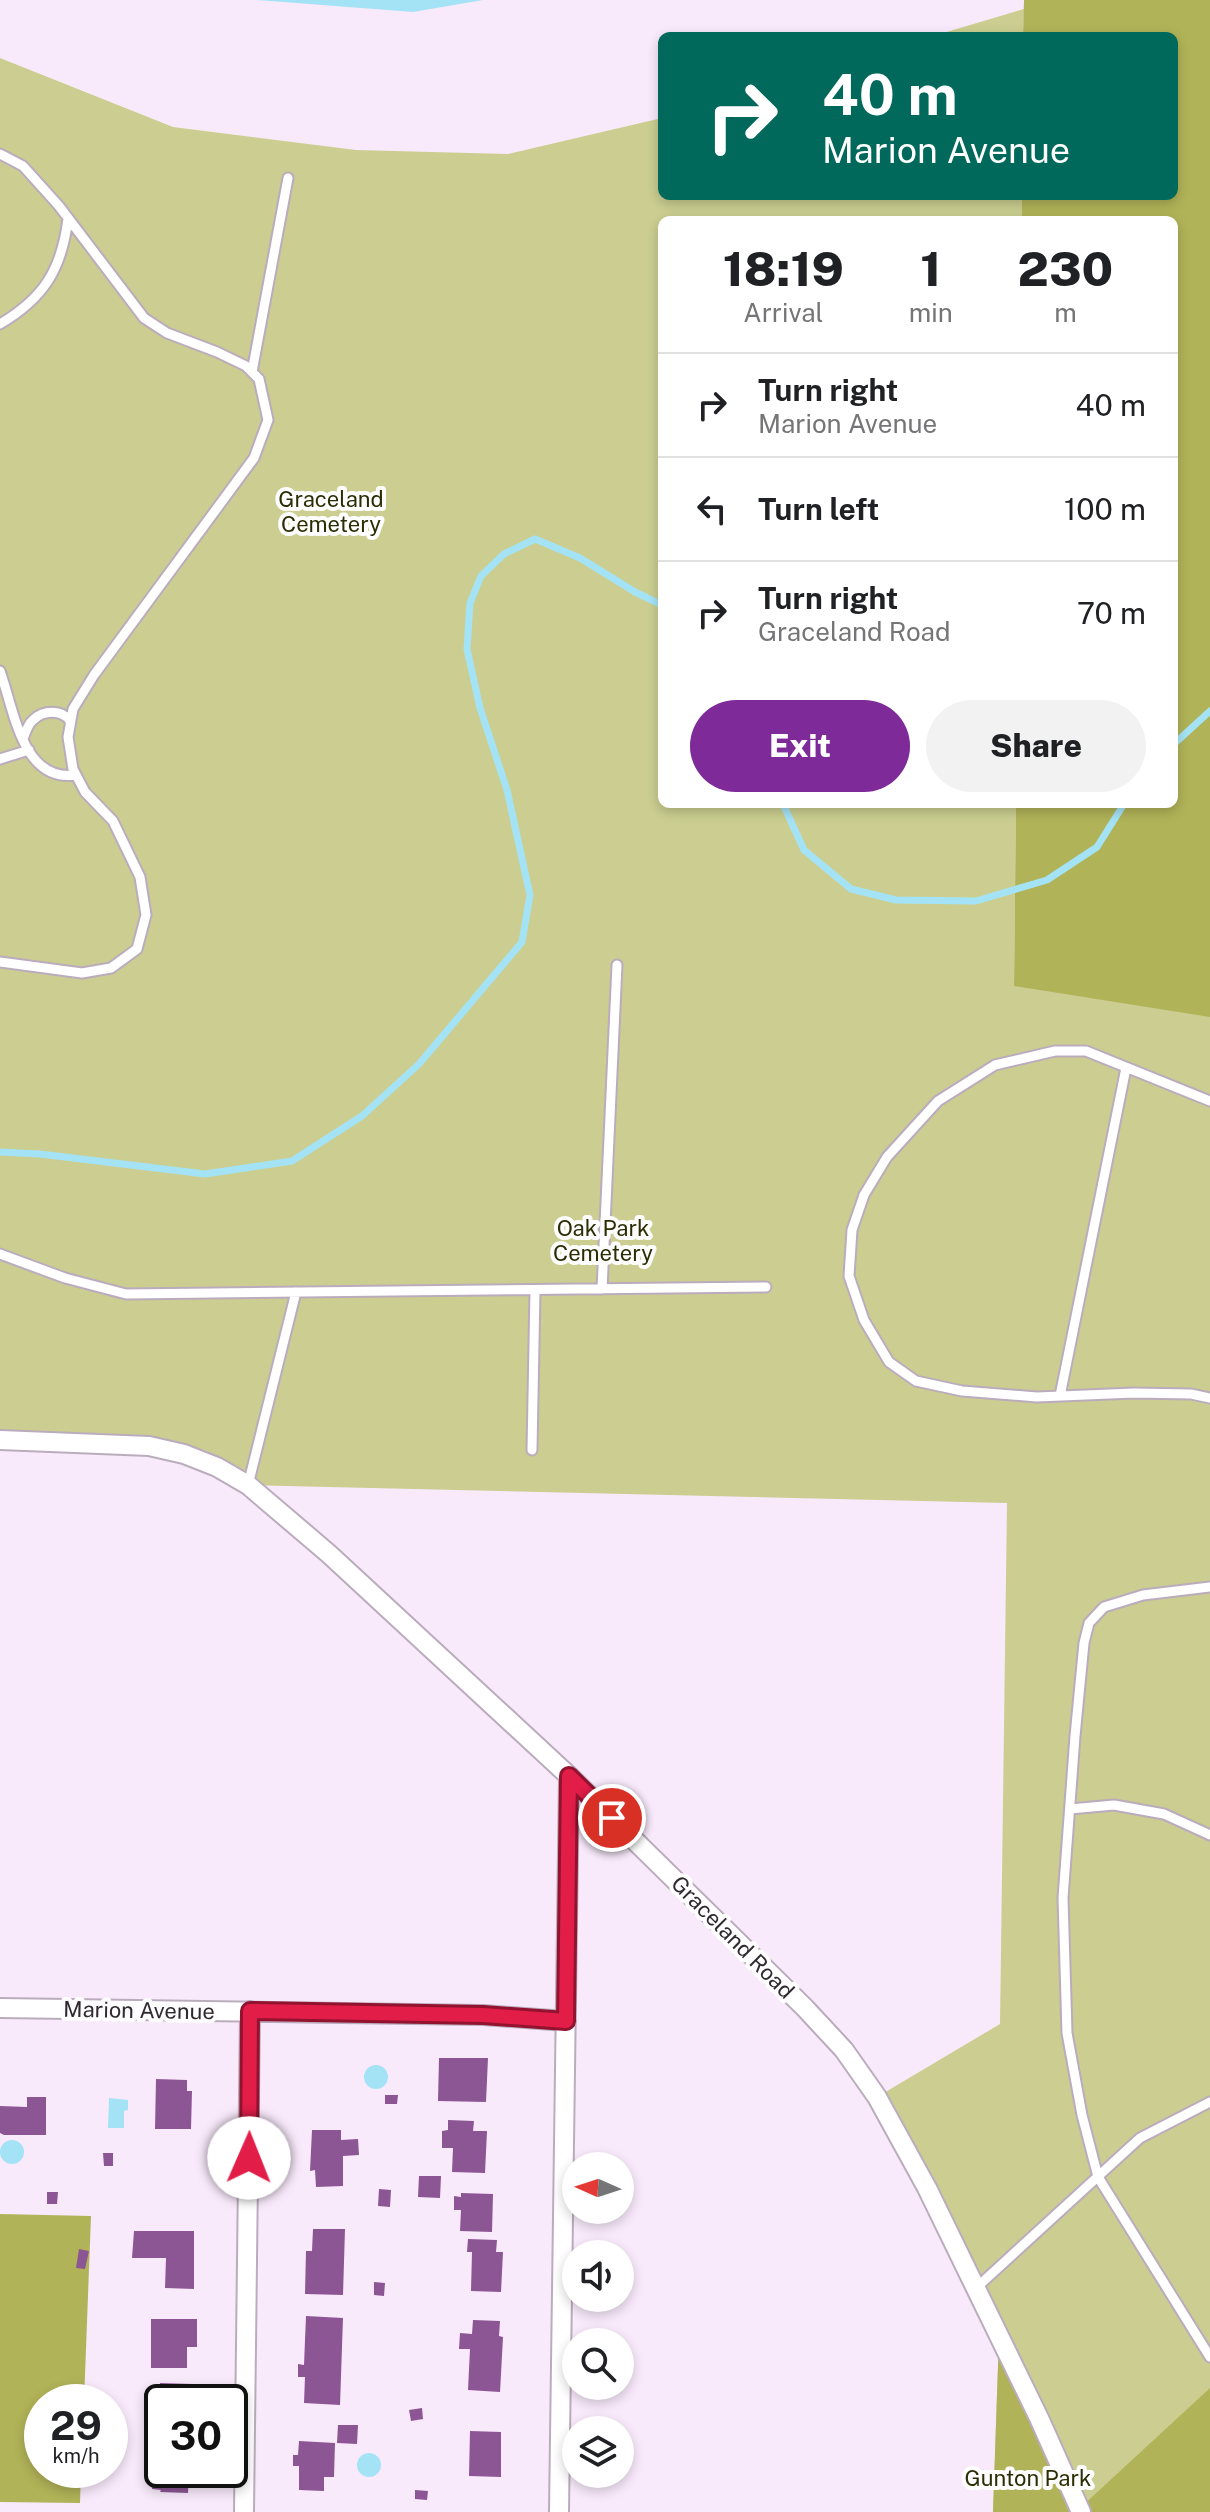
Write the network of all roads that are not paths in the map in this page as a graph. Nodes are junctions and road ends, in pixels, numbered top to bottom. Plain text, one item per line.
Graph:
1 (0, 154) edge
2 (288, 178) dead end
3 (68, 218) junction
4 (0, 324) edge
5 (252, 372) junction
6 (0, 671) edge
7 (70, 721) junction
8 (23, 739) junction
9 (29, 750) junction
10 (0, 759) edge
11 (76, 775) junction
12 (0, 962) edge
13 (617, 965) dead end
14 (1126, 1068) junction
15 (1210, 1101) edge
16 (0, 1254) edge
17 (766, 1287) dead end
18 (602, 1289) junction
19 (535, 1290) junction
20 (296, 1292) junction
21 (1060, 1396) junction
22 (1210, 1398) edge
23 (0, 1440) edge
24 (532, 1450) dead end
25 (248, 1485) junction
26 (1210, 1587) edge
27 (569, 1776) junction
28 (1070, 1809) junction
29 (1210, 1835) edge
30 (0, 2008) edge
31 (250, 2011) junction
32 (566, 2021) junction
33 (1210, 2102) edge
34 (1098, 2177) junction
35 (976, 2288) junction
36 (1210, 2357) edge
37 (244, 2512) edge
38 (559, 2512) edge
39 (1081, 2512) edge

1 - 3 lane
2 - 5 lane
3 - 4 lane
3 - 5 lane
5 - 7 lane
6 - 8 lane
7 - 8 lane
7 - 11 lane
8 - 9 lane
9 - 10 lane
9 - 11 lane
11 - 12 lane
13 - 18 lane
14 - 15 lane
14 - 21 lane
14 - 21 lane
16 - 20 lane
17 - 18 lane
18 - 19 lane
19 - 20 lane
19 - 24 lane
20 - 25 lane
21 - 22 lane
23 - 25 street, Graceland Road
25 - 27 street, Graceland Road
26 - 28 lane
27 - 32 street
27 - 35 street, Graceland Road
28 - 29 lane
28 - 34 lane
30 - 31 street, Marion Avenue
31 - 32 street, Marion Avenue
31 - 37 street
32 - 38 street
33 - 34 lane
34 - 35 lane
34 - 36 lane
35 - 39 street, Graceland Road

